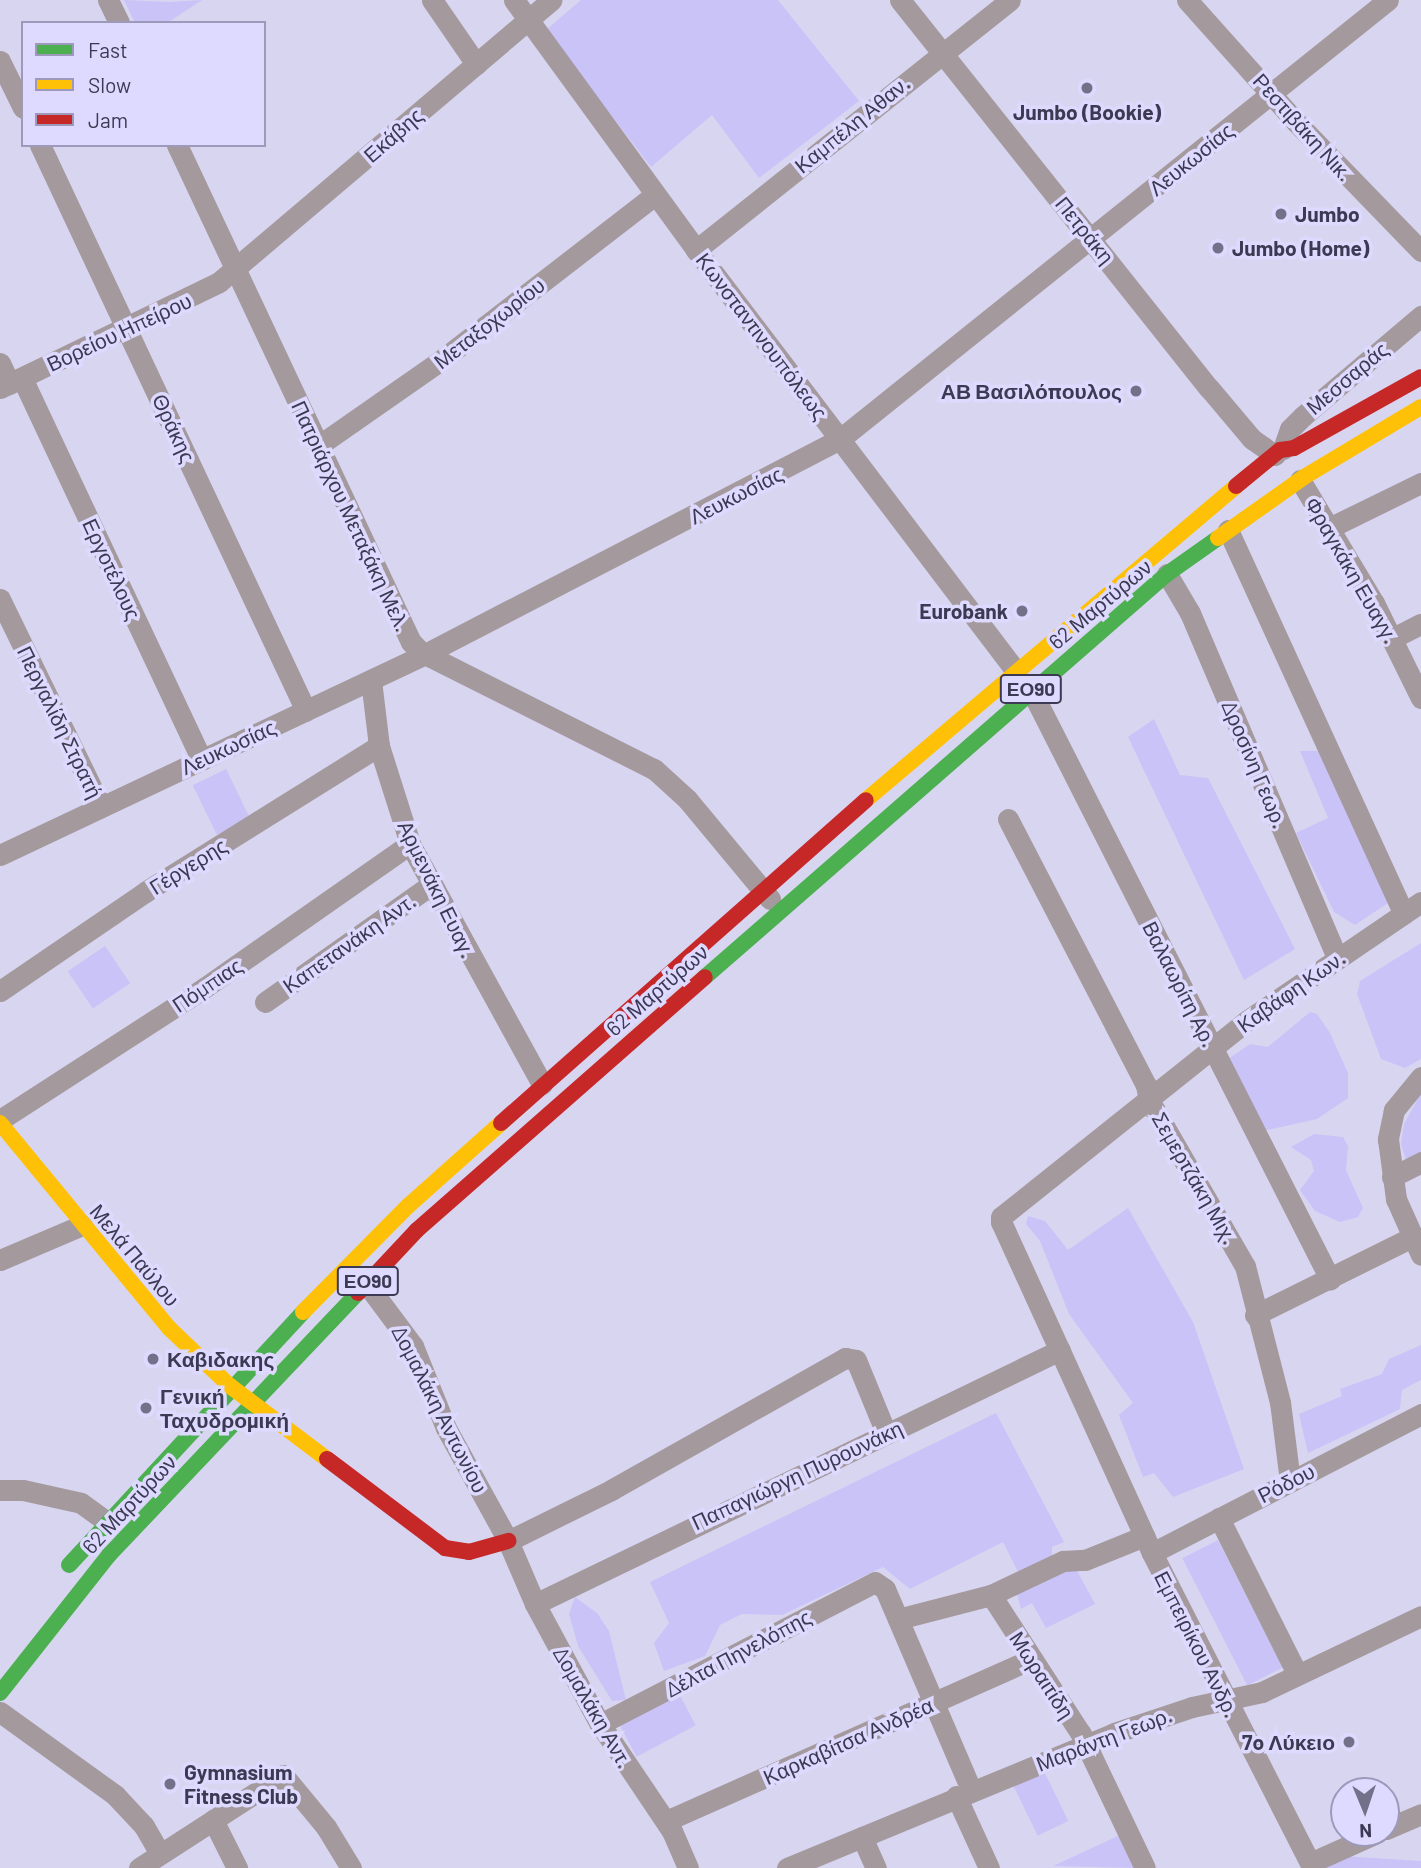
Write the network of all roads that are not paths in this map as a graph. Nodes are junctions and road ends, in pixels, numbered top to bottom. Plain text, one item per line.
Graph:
1 (108, 0) edge
2 (432, 0) edge
3 (514, 0) edge
4 (551, 0) edge
5 (900, 0) edge
6 (1010, 0) edge
7 (1187, 0) edge
8 (1388, 0) edge
9 (118, 21) edge
10 (527, 21) junction
11 (942, 53) junction
12 (0, 61) edge
13 (476, 64) junction
14 (1273, 93) junction
15 (21, 104) edge
16 (41, 147) edge
17 (178, 147) edge
18 (655, 195) junction
19 (1092, 239) junction
20 (696, 250) junction
21 (1421, 251) edge
22 (236, 269) junction
23 (1421, 316) edge
24 (127, 328) junction
25 (0, 363) edge
26 (1421, 377) edge
27 (10, 383) edge
28 (1421, 407) edge
29 (840, 439) junction
30 (318, 446) junction
31 (1281, 452) junction
32 (1300, 480) junction
33 (1421, 483) edge
34 (1329, 528) junction
35 (1228, 530) junction
36 (1167, 574) junction
37 (0, 599) edge
38 (1421, 624) edge
39 (1393, 638) junction
40 (425, 654) junction
41 (1015, 670) junction
42 (371, 680) junction
43 (1031, 690) junction
44 (1421, 698) edge
45 (306, 711) junction
46 (379, 746) junction
47 (202, 760) junction
48 (101, 807) junction
49 (1008, 818) dead end
50 (410, 844) junction
51 (0, 854) edge
52 (432, 884) junction
53 (762, 890) junction
54 (1412, 908) edge
55 (780, 911) junction
56 (1337, 958) junction
57 (0, 991) edge
58 (265, 1002) dead end
59 (1213, 1049) junction
60 (1421, 1077) edge
61 (542, 1084) junction
62 (1149, 1100) junction
63 (0, 1121) edge
64 (1421, 1162) edge
65 (1392, 1177) junction
66 (1001, 1217) joint
67 (82, 1225) junction
68 (1415, 1247) edge
69 (0, 1261) edge
70 (1330, 1279) junction
71 (366, 1283) junction
72 (1255, 1315) junction
73 (1060, 1350) junction
74 (230, 1386) junction
75 (252, 1403) junction
76 (1421, 1414) edge
77 (887, 1433) junction
78 (1290, 1481) junction
79 (0, 1490) edge
80 (1219, 1518) junction
81 (106, 1521) junction
82 (508, 1541) junction
83 (1148, 1544) junction
84 (61, 1575) dead end
85 (991, 1595) junction
86 (536, 1604) junction
87 (1421, 1616) edge
88 (898, 1619) junction
89 (1030, 1660) junction
90 (1296, 1672) junction
91 (0, 1693) edge
92 (1226, 1700) junction
93 (935, 1704) junction
94 (0, 1712) edge
95 (600, 1724) junction
96 (1085, 1745) junction
97 (964, 1793) junction
98 (1421, 1814) edge
99 (213, 1820) junction
100 (666, 1821) junction
101 (1400, 1823) edge
102 (862, 1837) junction
103 (1346, 1847) edge
104 (160, 1854) junction
105 (139, 1868) edge
106 (237, 1868) edge
107 (351, 1868) edge
108 (688, 1868) edge
109 (787, 1868) edge
110 (876, 1868) edge
111 (989, 1868) edge
112 (1145, 1868) edge

1 - 9 street
2 - 13 street
3 - 10 street, Κωνσταντινουπόλεως
4 - 10 street, Εκάβης
5 - 11 street, Πετράκη
6 - 11 street, Καμπέλη Αθαν.
7 - 14 street, Ρεστιβάκη Νικ.
8 - 14 street, Λευκωσίας
10 - 13 street, Εκάβης
10 - 18 street, Κωνσταντινουπόλεως
11 - 19 street, Πετράκη
11 - 20 street, Καμπέλη Αθαν.
12 - 15 street
13 - 22 street, Εκάβης
14 - 19 street, Λευκωσίας
14 - 21 street, Ρεστιβάκη Νικ.
16 - 24 street, Θράκης
17 - 22 street, Πατριάρχου Μεταξάκη Μελ.
18 - 20 street, Κωνσταντινουπόλεως
18 - 30 street, Μεταξοχωρίου
19 - 29 street, Λευκωσίας
19 - 31 street, Πετράκη
20 - 29 street, Κωνσταντινουπόλεως
22 - 24 street, Βορείου Ηπείρου
22 - 30 street, Πατριάρχου Μεταξάκη Μελ.
23 - 31 street, Μεσσαράς
24 - 27 street, Βορείου Ηπείρου
24 - 45 street, Θράκης
25 - 27 street, Εργοτέλους
26 - 31 main road, 62 Μαρτύρων / ΕΟ90
27 - 47 street, Εργοτέλους
28 - 32 main road, 62 Μαρτύρων / ΕΟ90
29 - 40 street, Λευκωσίας
29 - 41 street, Κωνσταντινουπόλεως
30 - 40 street, Πατριάρχου Μεταξάκη Μελ.
31 - 32 main road
31 - 32 main road
31 - 41 main road, 62 Μαρτύρων / ΕΟ90
32 - 34 street, Φραγκάκη Ευαγγ.
32 - 35 main road, 62 Μαρτύρων / ΕΟ90
33 - 34 street
34 - 39 street, Φραγκάκη Ευαγγ.
35 - 36 main road, 62 Μαρτύρων / ΕΟ90
35 - 54 street
36 - 43 main road, 62 Μαρτύρων / ΕΟ90
36 - 56 street, Δροσίνη Γεωρ.
37 - 48 street, Περγαλίδη Στρατή
38 - 39 street
39 - 44 street, Φραγκάκη Ευαγγ.
40 - 42 street, Λευκωσίας
40 - 53 street, Πατριάρχου Μεταξάκη Μελ.
41 - 53 main road, 62 Μαρτύρων / ΕΟ90
42 - 45 street, Λευκωσίας
42 - 46 street, Αρμενάκη Ευαγ.
43 - 55 main road, 62 Μαρτύρων / ΕΟ90
43 - 59 street, Βαλαωρίτη Αρ.
45 - 47 street, Λευκωσίας
46 - 50 street, Αρμενάκη Ευαγ.
46 - 57 street, Γέργερης
47 - 48 street, Λευκωσίας
48 - 51 street, Λευκωσίας
49 - 62 street, Σεμερτζάκη Μιχ.
50 - 52 street, Αρμενάκη Ευαγ.
50 - 63 street, Πόμπιας
52 - 58 street, Καπετανάκη Αντ.
52 - 61 street, Αρμενάκη Ευαγ.
53 - 55 street, Πατριάρχου Μεταξάκη Μελ.
53 - 61 main road, 62 Μαρτύρων / ΕΟ90
54 - 56 street, Καβάφη Κων.
55 - 71 main road, 62 Μαρτύρων / ΕΟ90
56 - 59 street, Καβάφη Κων.
59 - 62 street, Καβάφη Κων.
59 - 70 street, Βαλαωρίτη Αρ.
60 - 65 street
61 - 74 main road, 62 Μαρτύρων / ΕΟ90
62 - 66 street, Καβάφη Κων.
62 - 72 street, Σεμερτζάκη Μιχ.
63 - 67 main road, Μελά Παύλου
64 - 65 street
65 - 68 street
66 - 73 street, Εμπειρίκου Ανδρ.
67 - 69 street
67 - 74 main road, Μελά Παύλου
68 - 70 street
70 - 72 street
71 - 75 main road, 62 Μαρτύρων / ΕΟ90
71 - 82 street, Δομαλάκη Αντωνίου
72 - 78 street, Σεμερτζάκη Μιχ.
73 - 77 street, Παπαγιώργη Πυρουνάκη
73 - 83 street, Εμπειρίκου Ανδρ.
74 - 75 main road, Μελά Παύλου
74 - 81 main road, 62 Μαρτύρων / ΕΟ90
75 - 82 main road, Μελά Παύλου
75 - 91 main road, 62 Μαρτύρων / ΕΟ90
76 - 78 street, Ρόδου
77 - 82 street
77 - 86 street, Παπαγιώργη Πυρουνάκη
78 - 80 street, Ρόδου
79 - 81 street
80 - 83 street, Ρόδου
80 - 90 street
81 - 84 main road, 62 Μαρτύρων / ΕΟ90
82 - 86 street, Δομαλάκη Αντ.
83 - 85 street
83 - 92 street, Εμπειρίκου Ανδρ.
85 - 88 street
85 - 89 street, Μωραιτίδη
86 - 95 street, Δομαλάκη Αντ.
87 - 90 street, Μαράντη Γεωρ.
88 - 93 street
88 - 95 street, Δέλτα Πηνελόπης
89 - 93 street, Καρκαβίτσα Ανδρέα
89 - 96 street, Μωραιτίδη
90 - 92 street, Μαράντη Γεωρ.
92 - 96 street, Μαράντη Γεωρ.
92 - 103 street, Εμπειρίκου Ανδρ.
93 - 97 street
93 - 100 street, Καρκαβίτσα Ανδρέα
94 - 104 street
95 - 100 street, Δομαλάκη Αντ.
96 - 97 street, Μαράντη Γεωρ.
96 - 112 street, Μωραιτίδη
97 - 102 street, Μαράντη Γεωρ.
97 - 111 street
98 - 101 street
99 - 104 street
99 - 106 street
99 - 107 street
100 - 108 street, Δομαλάκη Αντ.
102 - 109 street, Μαράντη Γεωρ.
102 - 110 street
104 - 105 street

